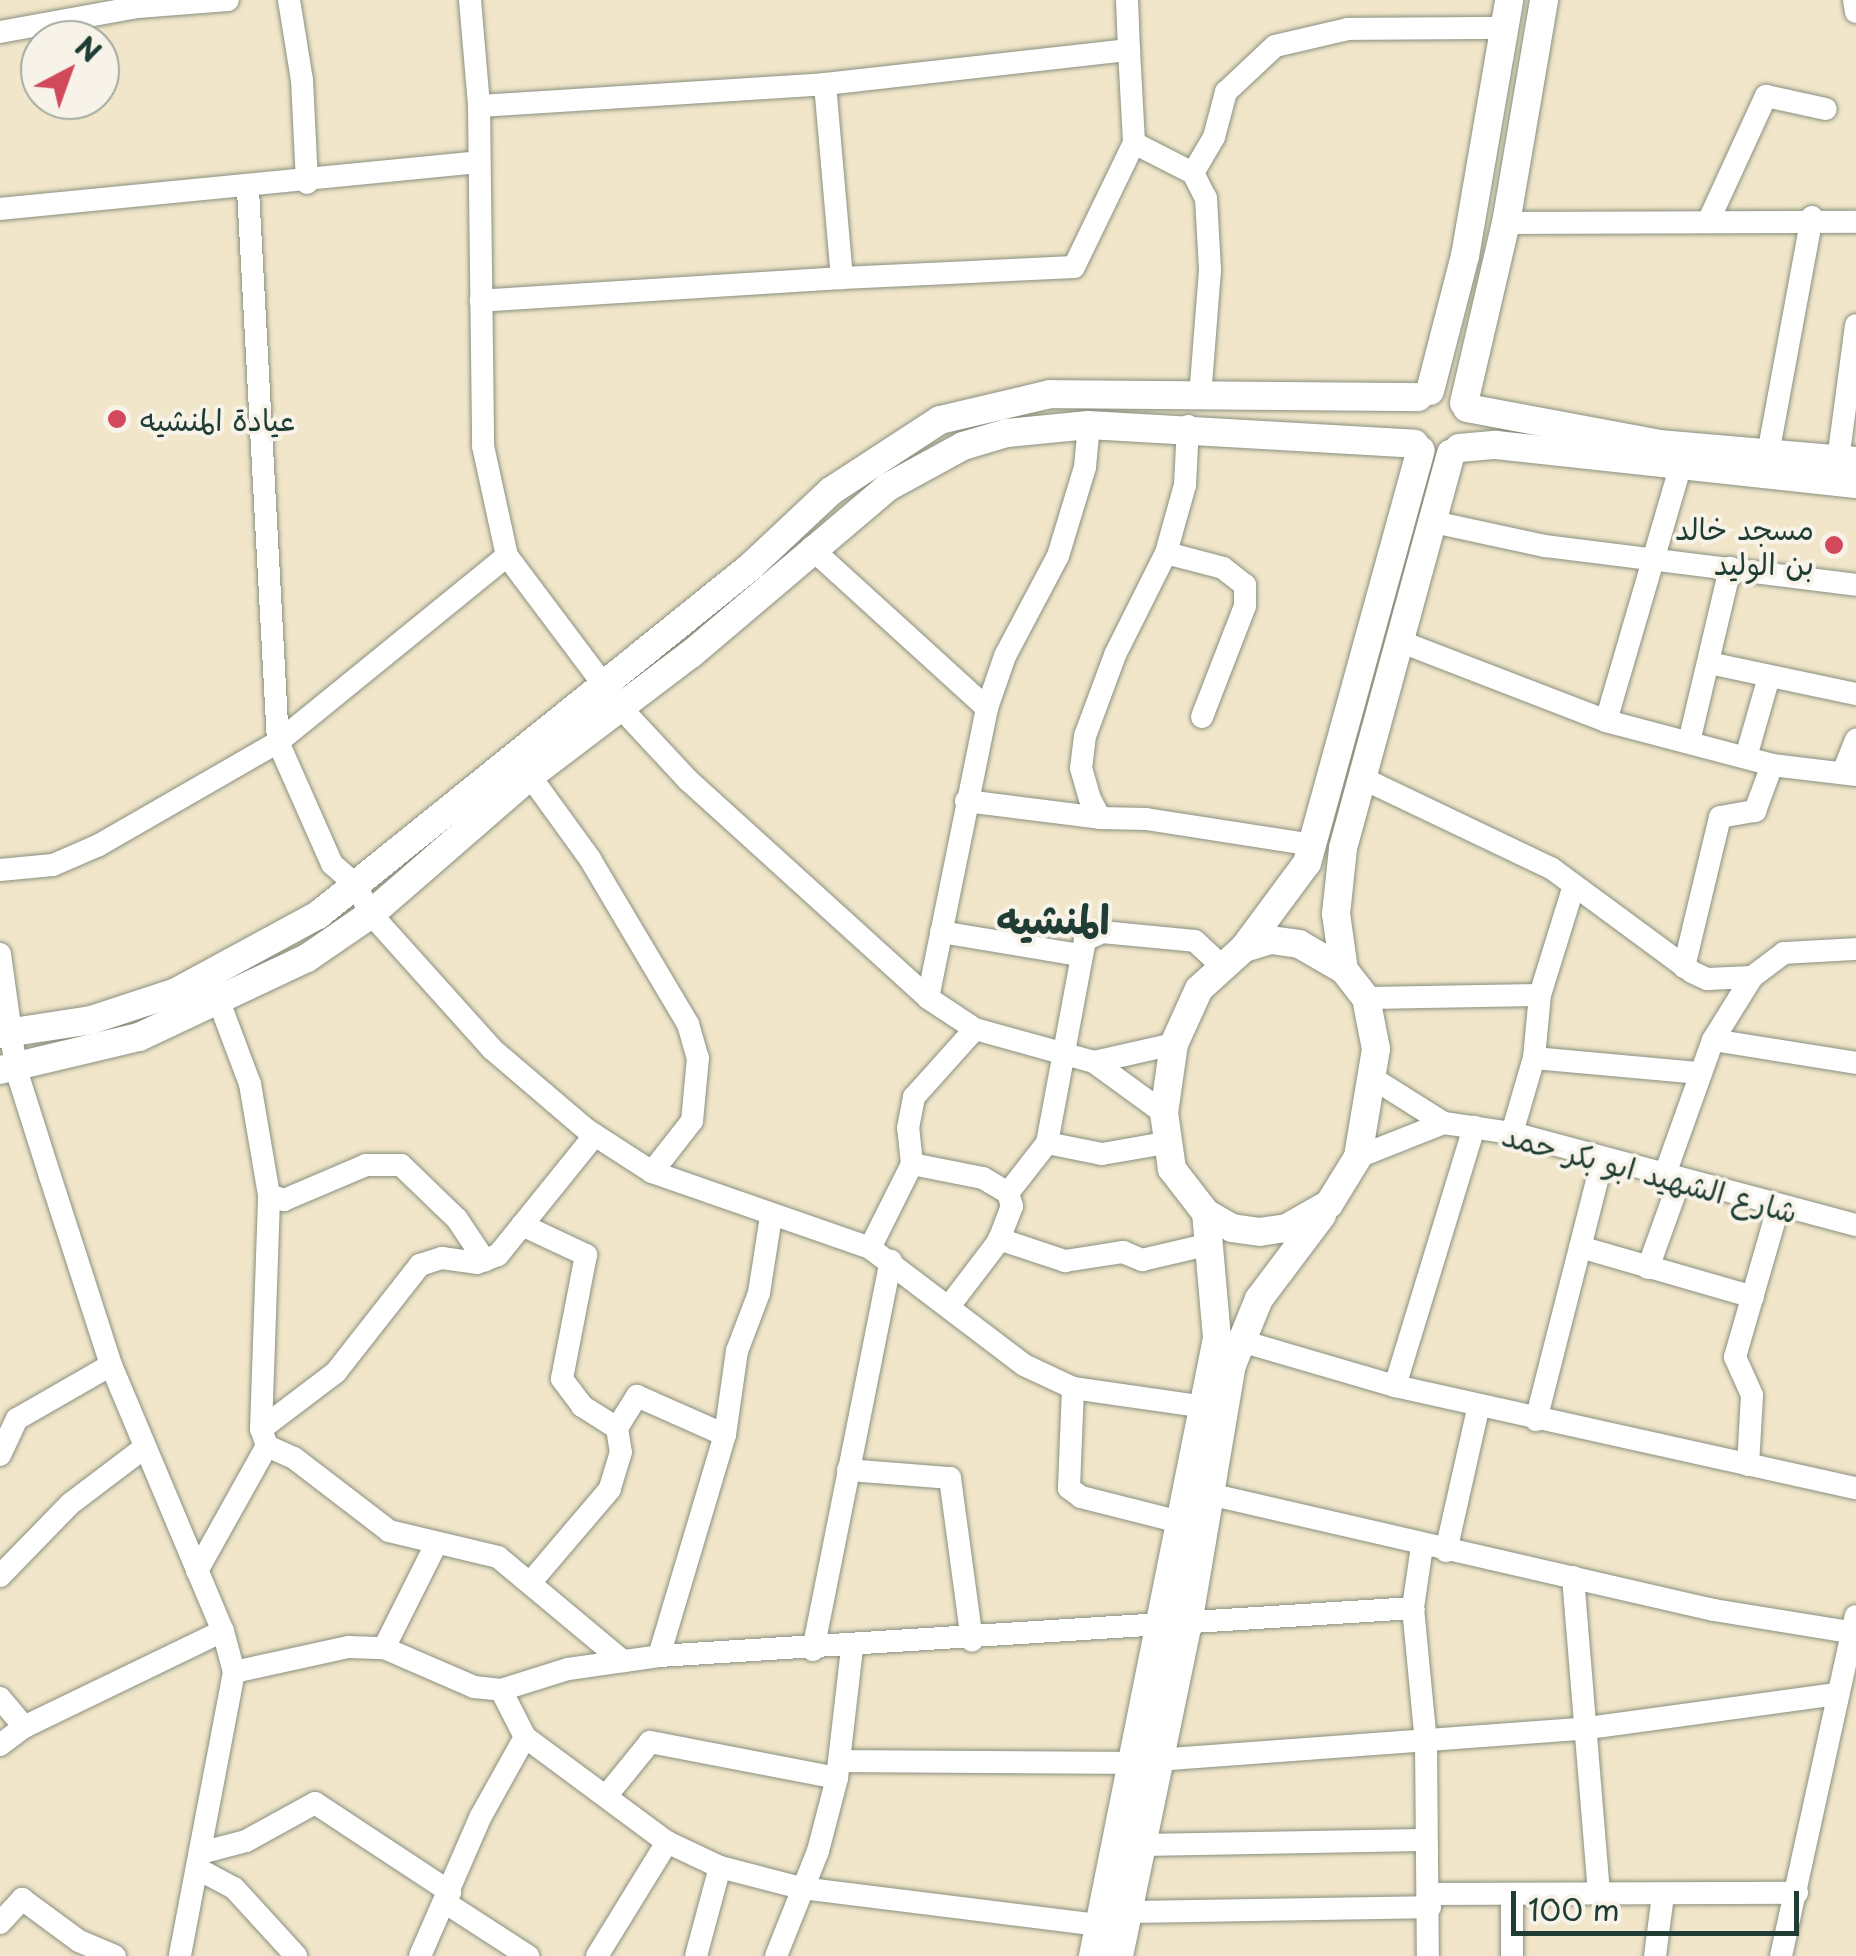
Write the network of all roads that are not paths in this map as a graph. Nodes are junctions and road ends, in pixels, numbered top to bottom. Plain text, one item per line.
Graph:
1 (66, 0) edge
2 (228, 0) edge
3 (289, 0) edge
4 (470, 0) edge
5 (1126, 0) edge
6 (1509, 0) edge
7 (1544, 0) edge
8 (1854, 0) edge
9 (1856, 12) edge
10 (50, 20) edge
11 (58, 20) edge
12 (1504, 28) junction
13 (1129, 50) junction
14 (824, 84) junction
15 (479, 106) junction
16 (1826, 110) dead end
17 (1134, 142) junction
18 (478, 162) junction
19 (1192, 173) junction
20 (307, 183) junction
21 (248, 190) junction
22 (0, 210) edge
23 (1812, 217) junction
24 (1708, 222) junction
25 (1856, 222) edge
26 (1506, 224) junction
27 (842, 278) junction
28 (481, 302) junction
29 (1856, 324) edge
30 (1424, 394) junction
31 (1200, 398) junction
32 (1466, 405) junction
33 (1089, 425) junction
34 (1188, 426) junction
35 (1417, 447) junction
36 (1455, 451) junction
37 (1768, 454) junction
38 (1847, 461) edge
39 (1680, 468) junction
40 (1856, 484) edge
41 (1434, 522) junction
42 (811, 548) junction
43 (1166, 553) junction
44 (507, 556) junction
45 (1653, 561) junction
46 (1730, 568) junction
47 (1856, 586) edge
48 (1399, 641) junction
49 (1709, 663) junction
50 (1769, 677) junction
51 (601, 681) junction
52 (1856, 694) edge
53 (621, 708) junction
54 (987, 708) junction
55 (1202, 718) dead end
56 (1606, 721) junction
57 (1856, 740) edge
58 (278, 742) junction
59 (1690, 742) junction
60 (1746, 758) junction
61 (1772, 765) junction
62 (1850, 773) edge
63 (530, 776) junction
64 (1364, 779) junction
65 (966, 800) junction
66 (1100, 818) junction
67 (1314, 844) junction
68 (0, 870) edge
69 (355, 884) junction
70 (1574, 884) junction
71 (371, 914) junction
72 (941, 932) junction
73 (1244, 948) junction
74 (1856, 950) edge
75 (0, 954) edge
76 (1080, 955) junction
77 (1220, 964) junction
78 (1684, 967) junction
79 (1344, 970) junction
80 (1752, 978) junction
81 (1540, 995) junction
82 (928, 998) junction
83 (1366, 998) junction
84 (220, 1004) junction
85 (975, 1029) junction
86 (6, 1033) edge
87 (1713, 1040) junction
88 (1174, 1044) junction
89 (1064, 1054) junction
90 (1534, 1058) junction
91 (1094, 1062) junction
92 (1856, 1063) edge
93 (8, 1070) edge
94 (1700, 1073) junction
95 (1374, 1080) junction
96 (1164, 1113) junction
97 (1444, 1123) junction
98 (1474, 1128) junction
99 (1512, 1132) junction
100 (594, 1134) junction
101 (1047, 1143) junction
102 (1166, 1143) junction
103 (1358, 1157) junction
104 (1602, 1158) junction
105 (912, 1164) junction
106 (652, 1172) junction
107 (1672, 1177) junction
108 (1008, 1193) junction
109 (269, 1196) junction
110 (1330, 1204) junction
111 (1778, 1208) junction
112 (1206, 1214) junction
113 (772, 1216) junction
114 (522, 1224) junction
115 (1856, 1225) edge
116 (999, 1239) junction
117 (1210, 1244) junction
118 (1580, 1247) junction
119 (870, 1248) junction
120 (485, 1261) junction
121 (891, 1261) junction
122 (1648, 1268) junction
123 (1753, 1297) junction
124 (950, 1305) junction
125 (1241, 1341) junction
126 (111, 1364) junction
127 (1394, 1386) junction
128 (1073, 1388) junction
129 (1205, 1407) junction
130 (1478, 1409) junction
131 (1536, 1420) junction
132 (616, 1428) junction
133 (725, 1435) junction
134 (264, 1437) junction
135 (3, 1439) edge
136 (145, 1447) junction
137 (1748, 1464) junction
138 (848, 1470) junction
139 (1856, 1488) edge
140 (1209, 1494) junction
141 (1180, 1522) junction
142 (436, 1546) junction
143 (1422, 1546) junction
144 (1446, 1550) junction
145 (197, 1571) junction
146 (0, 1576) edge
147 (1573, 1577) junction
148 (530, 1582) junction
149 (1412, 1608) junction
150 (1189, 1618) junction
151 (1159, 1620) junction
152 (1855, 1627) edge
153 (224, 1632) junction
154 (972, 1641) junction
155 (384, 1648) junction
156 (852, 1648) junction
157 (813, 1650) junction
158 (659, 1656) junction
159 (623, 1661) junction
160 (234, 1672) junction
161 (501, 1690) junction
162 (1837, 1694) junction
163 (0, 1698) edge
164 (24, 1727) junction
165 (1581, 1729) junction
166 (525, 1737) junction
167 (1426, 1742) junction
168 (0, 1745) edge
169 (1144, 1761) junction
170 (839, 1769) junction
171 (606, 1795) junction
172 (1426, 1840) junction
173 (667, 1842) junction
174 (1139, 1846) junction
175 (202, 1861) junction
176 (720, 1867) junction
177 (801, 1888) junction
178 (1797, 1893) junction
179 (1512, 1894) junction
180 (1599, 1895) junction
181 (1663, 1895) junction
182 (448, 1897) junction
183 (1430, 1901) junction
184 (1126, 1912) junction
185 (0, 1924) edge
186 (1097, 1924) junction
187 (114, 1956) edge
188 (180, 1956) edge
189 (296, 1956) edge
190 (420, 1956) edge
191 (528, 1956) edge
192 (596, 1956) edge
193 (696, 1956) edge
194 (776, 1956) edge
195 (1093, 1956) edge
196 (1120, 1956) edge
197 (1428, 1956) edge
198 (1512, 1956) edge
199 (1656, 1956) edge
200 (1782, 1956) edge

1 - 10 street
2 - 11 street
3 - 20 street
4 - 15 street
5 - 13 street
6 - 12 main road
7 - 26 main road
8 - 9 street
12 - 19 street
12 - 30 main road
13 - 14 street
13 - 17 street
14 - 15 street
14 - 27 street
15 - 18 street
16 - 24 street
17 - 19 street
17 - 27 street
18 - 20 street
18 - 28 street
19 - 31 street
20 - 21 street
21 - 22 street
21 - 58 street
23 - 24 street
23 - 25 street
23 - 37 street
24 - 26 street
26 - 32 main road
27 - 28 street
28 - 44 street
29 - 38 street
30 - 31 main road
30 - 32 main road
30 - 35 main road
31 - 51 main road
32 - 36 main road
32 - 37 main road
33 - 34 main road
33 - 42 main road
33 - 54 street
34 - 35 main road
34 - 43 street
35 - 36 main road
35 - 67 main road
36 - 39 main road
36 - 41 main road
37 - 38 main road
39 - 40 main road
39 - 45 street
41 - 45 street
41 - 48 main road
42 - 53 main road
42 - 54 street
43 - 55 street
43 - 66 street
44 - 51 street
44 - 58 street
45 - 46 street
45 - 56 street
46 - 47 street
46 - 49 street
48 - 56 street
48 - 64 main road
49 - 50 street
49 - 59 street
50 - 52 street
50 - 60 street
51 - 53 street
51 - 69 main road
53 - 63 main road
53 - 82 street
54 - 65 street
56 - 59 street
57 - 62 street
58 - 68 street
58 - 69 street
59 - 60 street
60 - 61 street
61 - 62 street
61 - 78 street
63 - 71 main road
63 - 106 street
64 - 70 street
64 - 79 main road
65 - 66 street
65 - 72 street
66 - 67 street
67 - 73 main road
69 - 71 street
69 - 86 main road
70 - 78 street
70 - 81 street
71 - 84 main road
71 - 100 street
72 - 76 street
72 - 82 street
73 - 77 main road
73 - 79 main road
74 - 80 street
75 - 86 street
76 - 77 street
76 - 89 street
77 - 88 main road
78 - 80 street
79 - 83 main road
80 - 87 street
81 - 83 street
81 - 90 street
82 - 85 street
83 - 95 main road
84 - 93 main road
84 - 109 street
85 - 89 street
85 - 105 street
86 - 93 street
87 - 92 street
87 - 94 street
88 - 91 street
88 - 96 main road
89 - 91 street
89 - 101 street
90 - 94 street
90 - 99 street
91 - 96 street
93 - 126 street
94 - 107 street
95 - 97 street, شارع الشهيد ابو بكر حمد
95 - 103 main road
96 - 102 main road
97 - 98 street, شارع الشهيد ابو بكر حمد
97 - 103 street
98 - 99 street, شارع الشهيد ابو بكر حمد
98 - 127 street
99 - 104 street, شارع الشهيد ابو بكر حمد
100 - 106 street
100 - 114 street
101 - 102 street
101 - 108 street
102 - 112 main road
103 - 110 main road
104 - 107 street, شارع الشهيد ابو بكر حمد
104 - 118 street
105 - 108 street
105 - 119 street
106 - 113 street
107 - 111 street, شارع الشهيد ابو بكر حمد
107 - 122 street
108 - 116 street
109 - 120 street
109 - 134 street
110 - 112 main road
110 - 125 main road
111 - 115 street, شارع الشهيد ابو بكر حمد
111 - 123 street
112 - 117 main road
113 - 119 street
113 - 133 street
114 - 120 street
114 - 132 street
116 - 117 street
116 - 124 street
117 - 129 main road
118 - 122 street
118 - 131 street
119 - 121 street
120 - 134 street
121 - 124 street
121 - 138 street
122 - 123 street
123 - 137 street
124 - 128 street
125 - 127 street
125 - 140 main road
126 - 135 street
126 - 136 street
127 - 130 street
128 - 129 street
128 - 141 street
129 - 141 main road
130 - 131 street
130 - 144 street
131 - 137 street
132 - 133 street
132 - 148 street
133 - 158 street
134 - 142 street
134 - 145 street
136 - 145 street
136 - 146 street
137 - 139 street
138 - 154 street
138 - 157 street
140 - 143 street
140 - 150 main road
141 - 151 main road
142 - 148 street
142 - 155 street
143 - 144 street
143 - 149 street
144 - 147 street
145 - 153 street
147 - 152 street
147 - 165 street
148 - 159 street
149 - 150 street
149 - 167 street
150 - 151 street
150 - 169 main road
151 - 154 street
151 - 169 main road
152 - 162 street
153 - 160 street
153 - 164 street
154 - 156 street
155 - 160 street
155 - 161 street
156 - 157 street
156 - 170 street
157 - 158 street
158 - 159 street
159 - 161 street
160 - 175 street
161 - 166 street
162 - 165 street
162 - 178 street
163 - 164 street
164 - 168 street
165 - 167 street
165 - 180 street
166 - 171 street
166 - 182 street
167 - 169 street
167 - 172 street
169 - 170 street
169 - 174 main road
169 - 186 main road
170 - 171 street
170 - 177 street
171 - 173 street
172 - 174 street
172 - 183 street
173 - 176 street
173 - 192 street
174 - 184 main road
175 - 182 street
175 - 188 street
175 - 189 street
176 - 177 street
176 - 193 street
177 - 186 street
177 - 194 street
178 - 181 street
178 - 200 street
179 - 180 street
179 - 183 street
179 - 198 street
180 - 181 street
181 - 199 street
182 - 190 street
182 - 191 street
183 - 184 street
183 - 197 street
184 - 196 main road
185 - 187 street
186 - 195 main road

